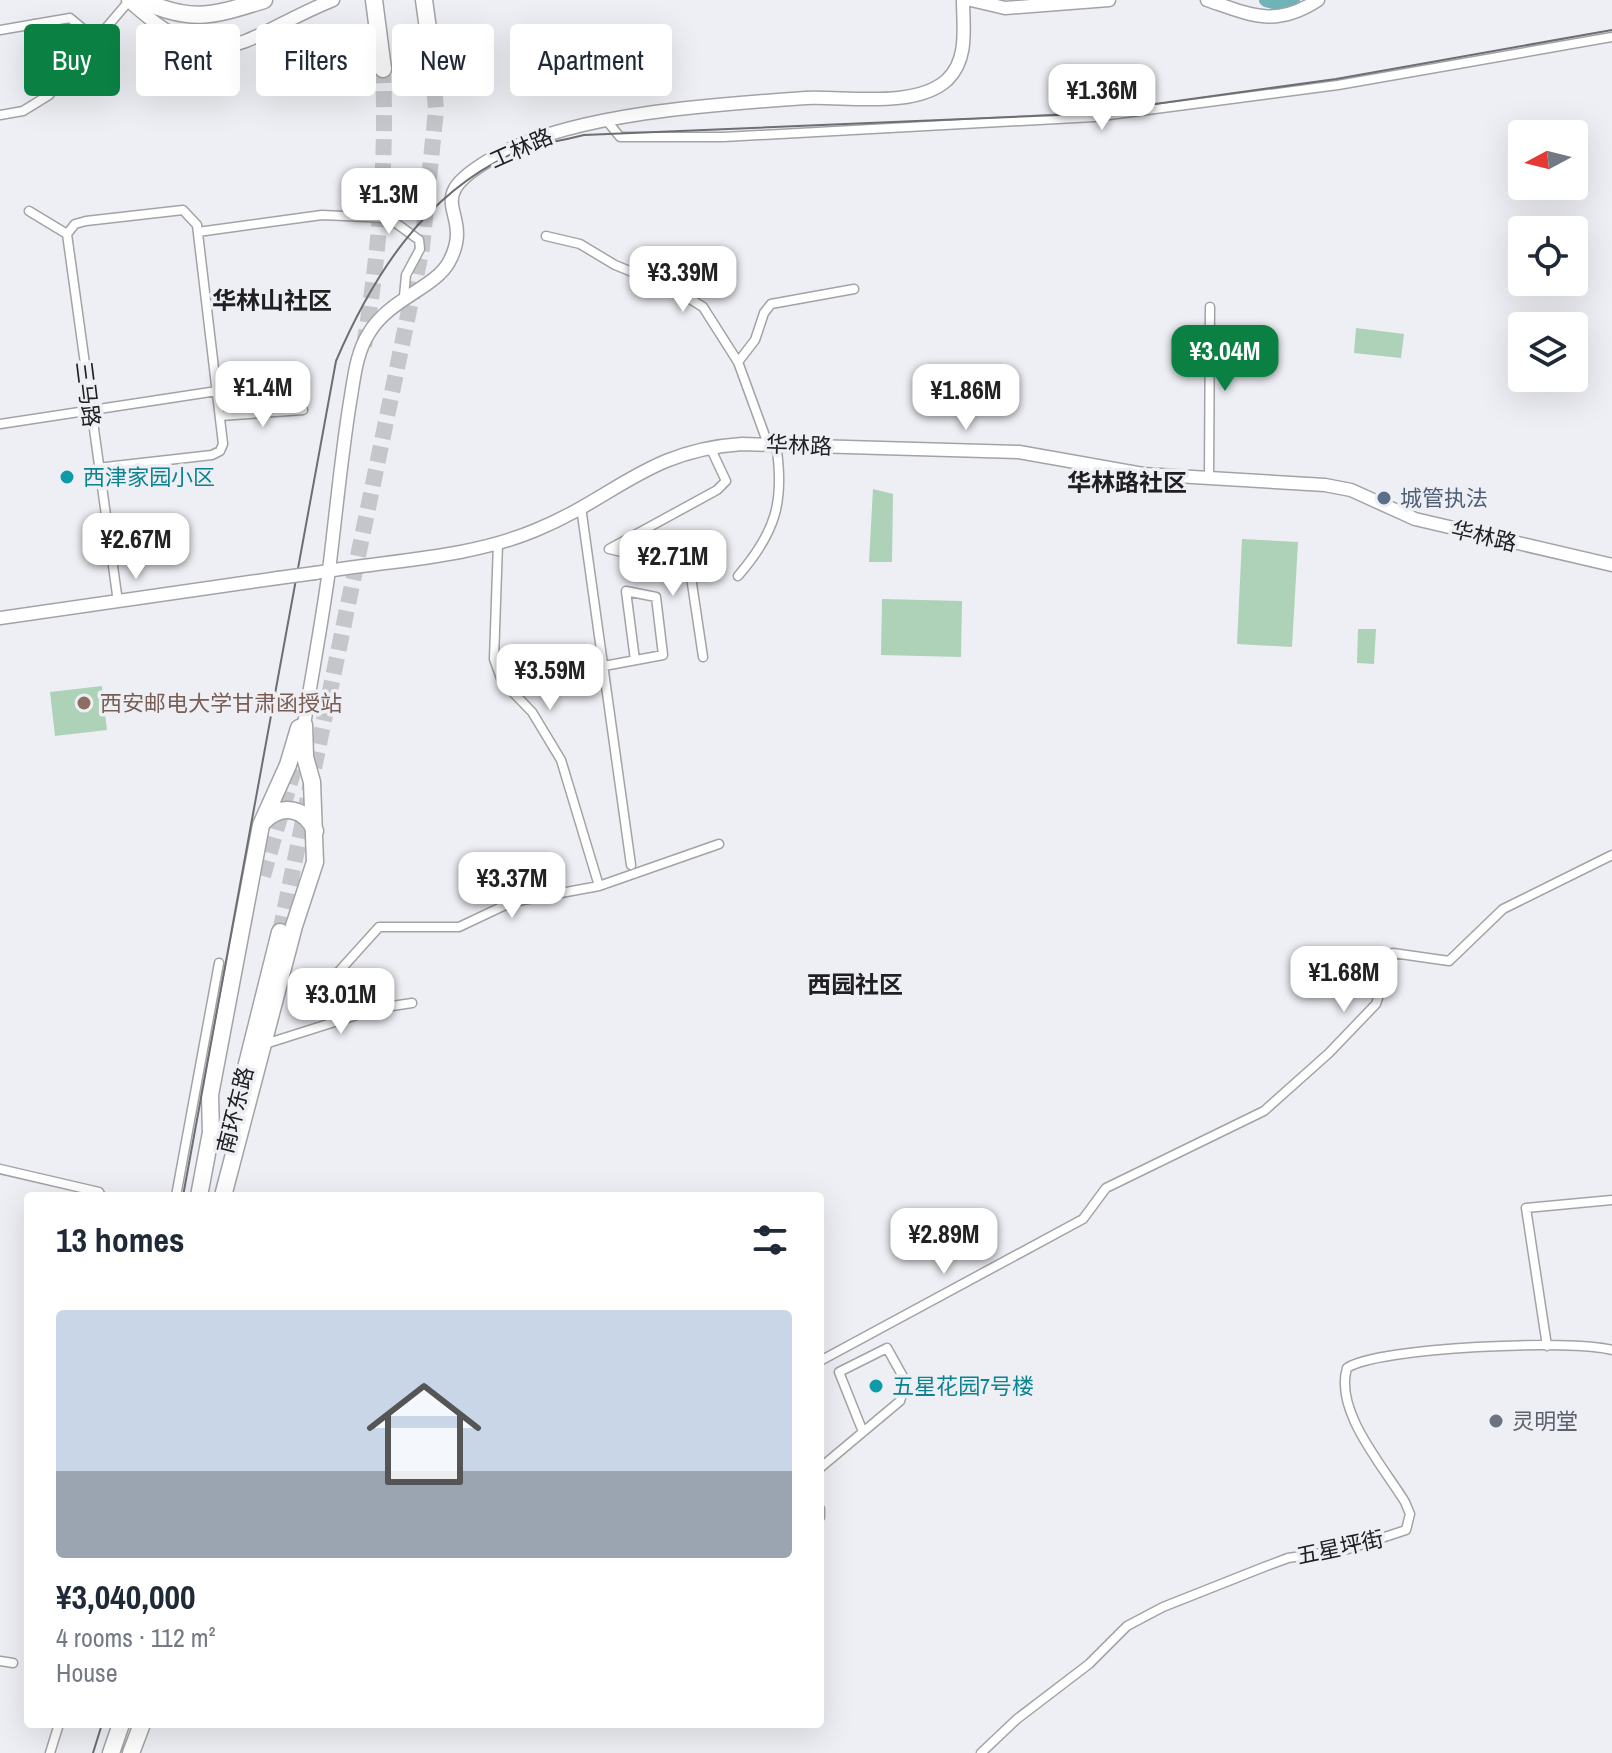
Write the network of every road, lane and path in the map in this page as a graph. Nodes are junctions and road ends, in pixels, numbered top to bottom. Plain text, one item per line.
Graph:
1 (128, 0) edge
2 (141, 0) edge
3 (264, 0) edge
4 (333, 0) edge
5 (374, 0) edge
6 (424, 0) edge
7 (963, 0) edge
8 (971, 0) edge
9 (1109, 0) edge
10 (1207, 0) edge
11 (1318, 0) edge
12 (34, 24) edge
13 (77, 24) edge
14 (108, 24) edge
15 (427, 24) edge
16 (24, 26) edge
17 (0, 30) edge
18 (1612, 37) edge
19 (383, 69) tunnel mouth
20 (47, 96) edge
21 (0, 115) edge
22 (607, 121) junction
23 (29, 211) dead end
24 (198, 232) junction
25 (67, 234) junction
26 (546, 236) dead end
27 (854, 289) dead end
28 (404, 296) junction
29 (1210, 307) dead end
30 (738, 362) junction
31 (217, 391) junction
32 (303, 410) dead end
33 (90, 411) junction
34 (220, 416) junction
35 (0, 424) edge
36 (772, 444) junction
37 (710, 446) junction
38 (97, 468) junction
39 (1209, 478) junction
40 (581, 507) junction
41 (498, 543) junction
42 (1612, 565) edge
43 (329, 570) junction
44 (738, 576) dead end
45 (118, 602) junction
46 (0, 618) edge
47 (703, 657) dead end
48 (635, 660) junction
49 (604, 666) junction
50 (304, 725) junction
51 (261, 825) junction
52 (316, 836) junction
53 (719, 844) dead end
54 (1612, 855) edge
55 (631, 865) dead end
56 (263, 876) tunnel mouth
57 (599, 886) junction
58 (280, 932) tunnel mouth
59 (219, 963) dead end
60 (412, 1003) dead end
61 (219, 1007) junction
62 (339, 1020) junction
63 (265, 1044) junction
64 (211, 1134) junction
65 (0, 1169) edge
66 (99, 1192) edge
67 (177, 1192) edge
68 (200, 1192) edge
69 (221, 1192) edge
70 (222, 1192) edge
71 (1612, 1200) edge
72 (1547, 1346) junction
73 (1612, 1350) edge
74 (824, 1359) edge
75 (863, 1432) junction
76 (824, 1465) edge
77 (0, 1661) edge
78 (13, 1663) dead end
79 (58, 1728) edge
80 (120, 1728) edge
81 (140, 1728) edge
82 (50, 1753) edge
83 (111, 1753) edge
84 (131, 1753) edge
85 (981, 1753) edge

1 - 4 street
1 - 14 street
2 - 3 highway
5 - 19 highway
6 - 15 highway
7 - 22 street, 工林路
8 - 9 street
10 - 11 street
12 - 13 street
16 - 17 street
18 - 22 street
20 - 21 street
22 - 28 street, 工林路
23 - 25 street
24 - 25 street
24 - 28 street
24 - 31 street
25 - 33 street, 三马路
26 - 30 street
27 - 30 street
28 - 43 street, 工林路
29 - 39 street
30 - 36 street
31 - 33 street
31 - 34 street
32 - 34 street
33 - 35 street
33 - 38 street, 三马路
34 - 38 street
36 - 37 street, 华林路
36 - 39 street, 华林路
36 - 44 street
37 - 40 street, 华林路
37 - 47 street
38 - 45 street, 三马路
39 - 42 street, 华林路
40 - 41 street, 华林路
40 - 49 street
41 - 43 street, 华林路
41 - 57 street
43 - 45 street, 华林路, bridge
43 - 50 street, 工林路
45 - 46 street, 华林路
48 - 48 street
48 - 49 street
49 - 55 street
50 - 51 highway
50 - 52 highway
51 - 52 highway
51 - 61 highway
52 - 63 highway
53 - 57 street
54 - 74 street
56 - 64 highway, 南环东路
57 - 62 street
58 - 69 highway, 南环东路
59 - 61 street
60 - 62 street
61 - 64 highway
61 - 67 street
62 - 63 street
63 - 70 highway
64 - 68 highway
65 - 66 street
71 - 72 street
72 - 73 street, 五星坪街
72 - 85 street, 五星坪街
75 - 75 street
75 - 76 street
77 - 78 street
79 - 82 street
80 - 83 highway
81 - 84 highway

